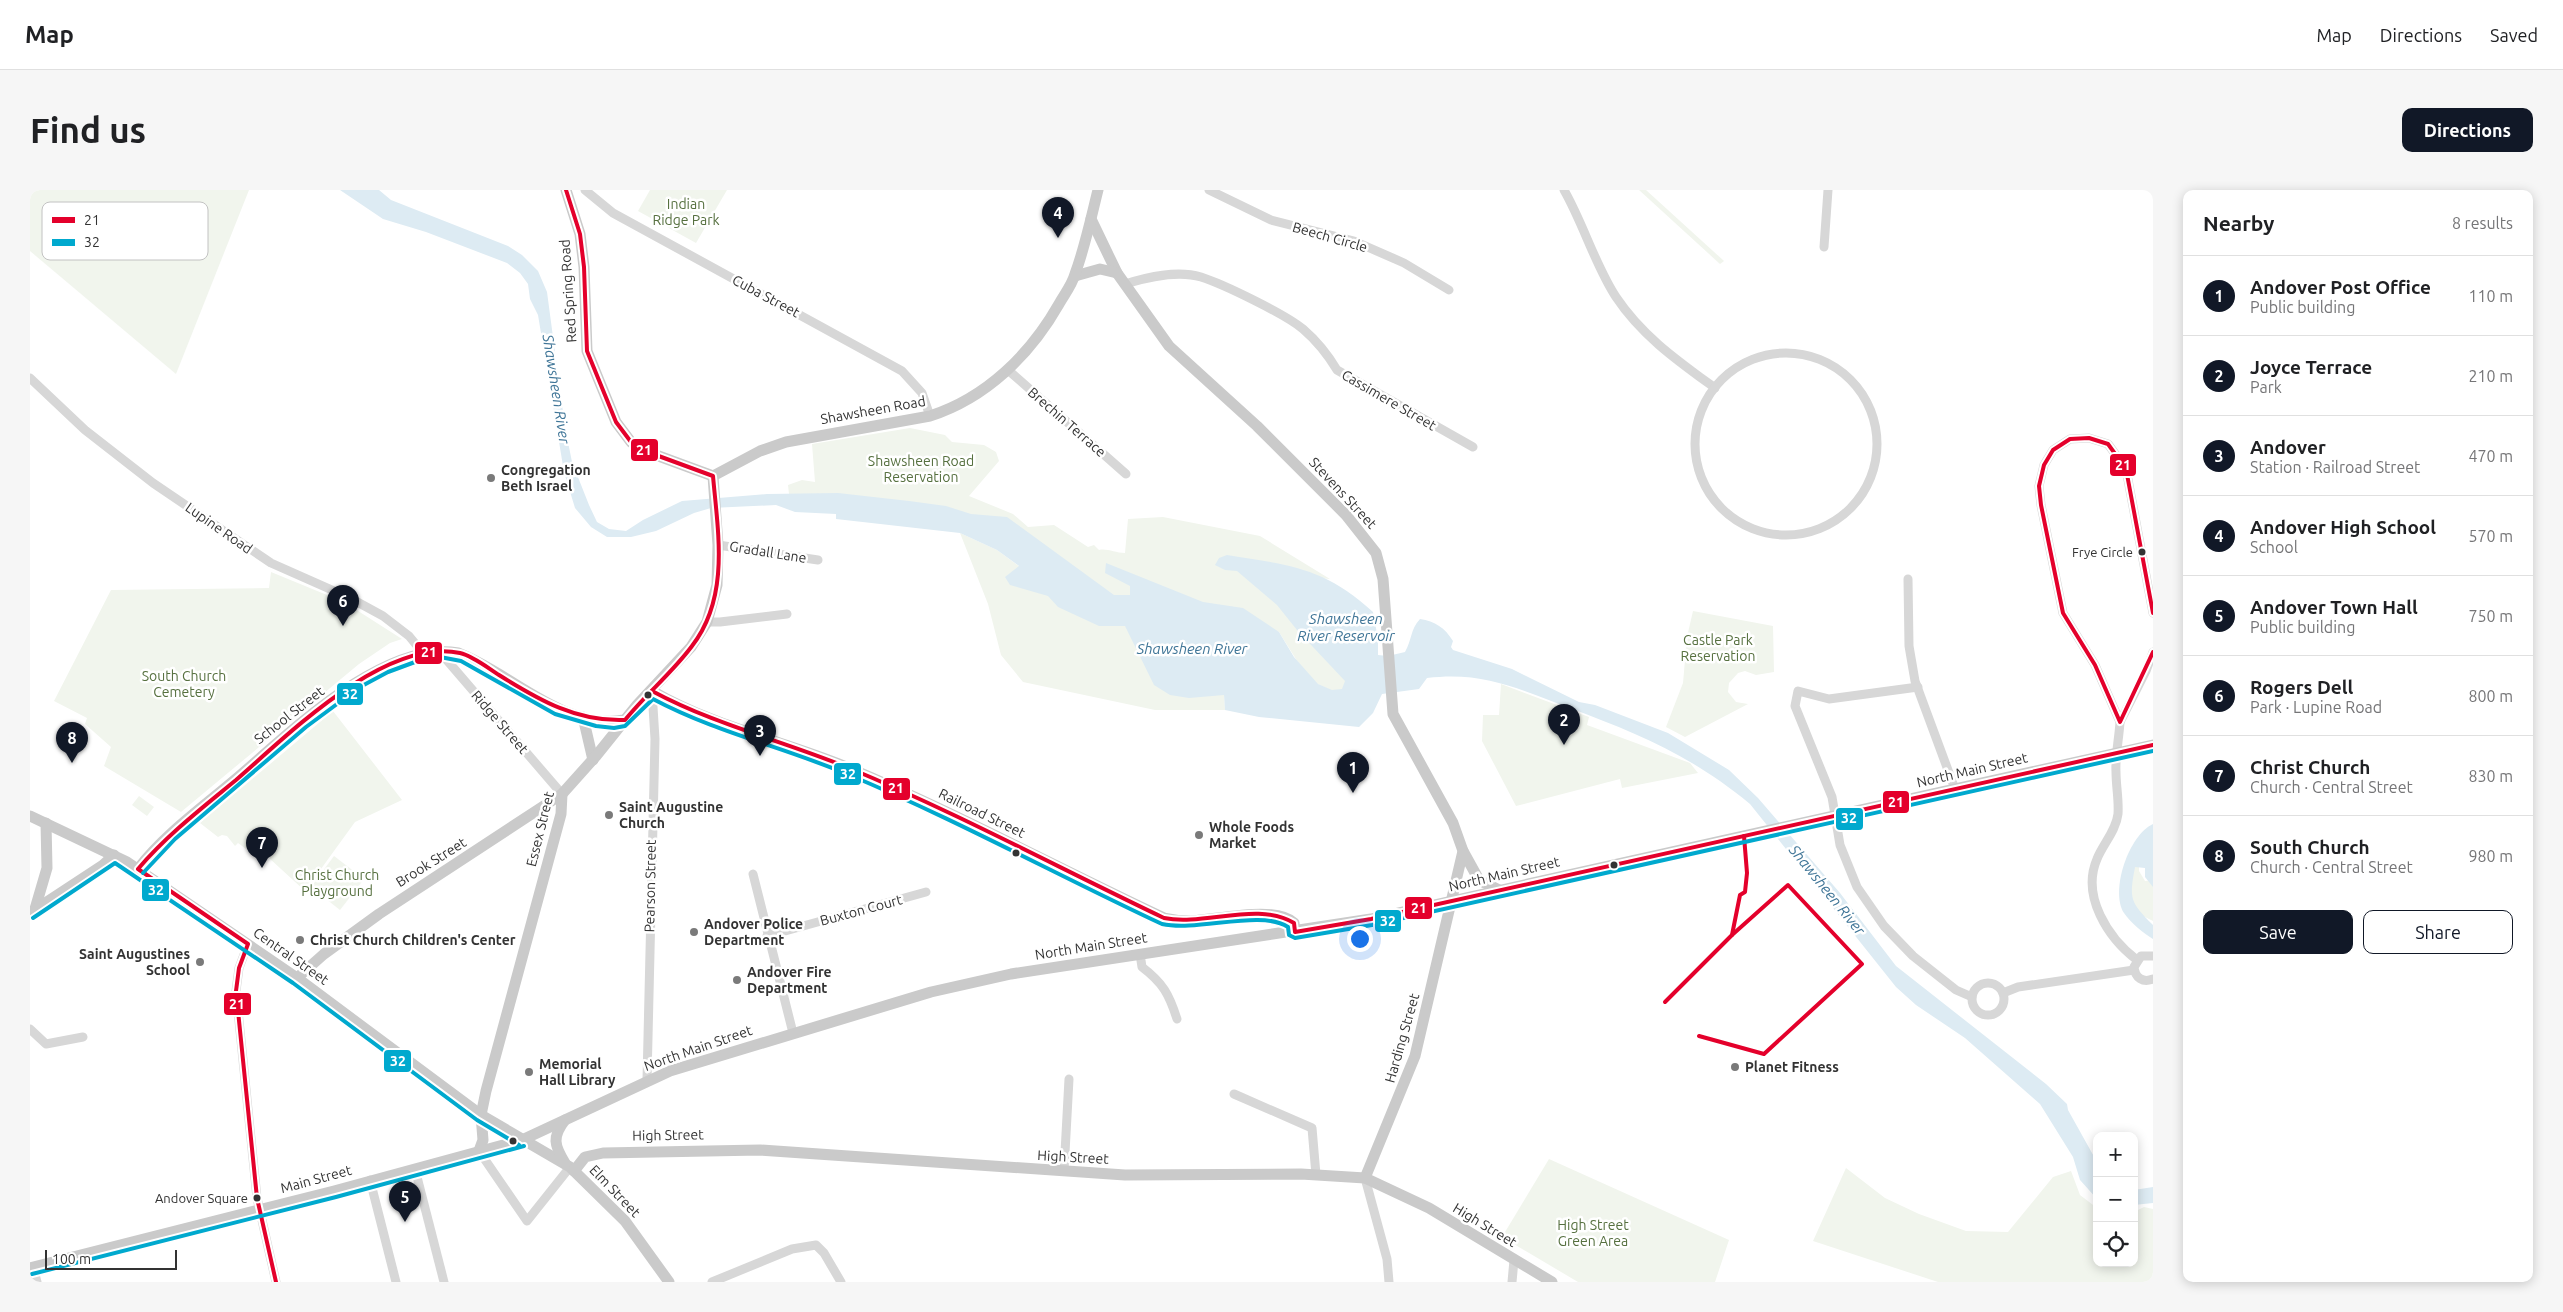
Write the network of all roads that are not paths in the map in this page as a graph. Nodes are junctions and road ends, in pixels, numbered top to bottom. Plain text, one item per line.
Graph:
1 (566, 190) edge
2 (585, 190) edge
3 (1098, 190) edge
4 (1209, 190) edge
5 (1564, 190) edge
6 (1828, 190) edge
7 (1091, 219) junction
8 (1824, 247) dead end
9 (1117, 274) junction
10 (1075, 276) junction
11 (1125, 284) junction
12 (1449, 290) dead end
13 (1008, 370) junction
14 (30, 378) edge
15 (1715, 388) junction
16 (930, 416) junction
17 (1473, 447) dead end
18 (1126, 474) dead end
19 (713, 476) junction
20 (718, 545) junction
21 (818, 560) dead end
22 (1908, 579) dead end
23 (2153, 612) edge
24 (787, 614) dead end
25 (707, 622) junction
26 (438, 651) junction
27 (2153, 652) edge
28 (423, 653) junction
29 (1918, 687) junction
30 (652, 691) junction
31 (583, 717) junction
32 (625, 720) junction
33 (2120, 722) junction
34 (2153, 745) edge
35 (2118, 752) junction
36 (593, 760) junction
37 (1955, 790) junction
38 (562, 794) junction
39 (30, 816) edge
40 (1837, 816) junction
41 (46, 823) junction
42 (1463, 851) junction
43 (114, 855) junction
44 (138, 869) junction
45 (753, 874) dead end
46 (1499, 890) junction
47 (926, 892) dead end
48 (1450, 901) junction
49 (32, 911) edge
50 (1295, 932) junction
51 (767, 936) junction
52 (248, 944) junction
53 (1135, 955) junction
54 (2153, 956) edge
55 (2137, 960) junction
56 (2134, 970) junction
57 (297, 978) junction
58 (2153, 979) edge
59 (2003, 993) junction
60 (1972, 997) junction
61 (1177, 1019) dead end
62 (30, 1029) edge
63 (793, 1033) junction
64 (83, 1037) dead end
65 (1069, 1079) dead end
66 (647, 1080) junction
67 (1234, 1094) dead end
68 (481, 1115) junction
69 (565, 1120) junction
70 (522, 1140) junction
71 (480, 1151) junction
72 (570, 1168) junction
73 (415, 1169) junction
74 (1064, 1172) junction
75 (1316, 1175) junction
76 (1366, 1178) junction
77 (370, 1180) junction
78 (259, 1209) junction
79 (1514, 1260) junction
80 (32, 1267) edge
81 (38, 1282) edge
82 (276, 1282) edge
83 (396, 1282) edge
84 (444, 1282) edge
85 (668, 1282) edge
86 (712, 1282) edge
87 (841, 1282) edge
88 (1389, 1282) edge
89 (1512, 1282) edge
90 (1552, 1282) edge

1 - 19 main road, Red Spring Road
2 - 16 street, Cuba Street
3 - 7 main road, Shawsheen Road
4 - 12 street, Beech Circle
5 - 15 street
6 - 8 street
7 - 9 main road, Stevens Street
7 - 10 main road, Shawsheen Road
9 - 10 main road
9 - 11 main road, Stevens Street
10 - 13 main road, Shawsheen Road
11 - 17 street, Cassimere Street
11 - 42 main road, Stevens Street
13 - 16 main road, Shawsheen Road
13 - 18 street, Brechin Terrace
14 - 28 street, Lupine Road
15 - 15 street
16 - 19 main road, Shawsheen Road
19 - 20 main road, Essex Street
20 - 21 street, Gradall Lane
20 - 25 main road, Essex Street
22 - 29 street
23 - 33 street
24 - 25 street
25 - 30 main road, Essex Street
26 - 28 main road, School Street
26 - 31 main road, School Street
26 - 38 street, Ridge Street
27 - 33 street
28 - 44 main road, School Street
29 - 37 street
29 - 40 street
30 - 32 main road, Essex Street
30 - 50 main road, Railroad Street
30 - 66 street, Pearson Street
31 - 32 main road, School Street
31 - 36 main road
32 - 36 main road, Essex Street
33 - 35 street
34 - 35 main road, North Main Street
35 - 37 main road, North Main Street
35 - 55 street
36 - 38 main road, Essex Street
37 - 40 main road, North Main Street
38 - 57 main road, Brook Street
38 - 68 main road, Essex Street
39 - 41 main road, Central Street
40 - 46 main road, North Main Street
40 - 60 street
41 - 43 main road, Central Street
41 - 49 main road
42 - 46 main road, Stevens Street
42 - 48 main road
43 - 44 main road, Central Street
43 - 49 main road
44 - 52 main road, Central Street
45 - 51 street
46 - 48 main road, North Main Street
47 - 51 street, Buxton Court
48 - 50 main road, North Main Street
48 - 76 main road, Harding Street
50 - 53 main road, North Main Street
51 - 63 street
52 - 57 main road, Central Street
52 - 78 street
53 - 61 street
53 - 63 main road, North Main Street
54 - 55 street
55 - 56 street
56 - 58 street
56 - 59 street
57 - 68 main road, Central Street
59 - 60 street
59 - 60 street
62 - 64 street
63 - 66 main road, North Main Street
65 - 74 street
66 - 69 main road, North Main Street
67 - 75 street
68 - 70 main road, Central Street
68 - 71 main road, Essex Street
69 - 70 main road, North Main Street
69 - 72 main road
70 - 71 main road, Main Street
70 - 72 main road, Elm Street
71 - 72 street
71 - 73 main road, Main Street
72 - 74 main road, High Street
72 - 85 main road, Elm Street
73 - 77 main road, Main Street
73 - 84 street
74 - 75 main road, High Street
75 - 76 main road, High Street
76 - 79 main road, High Street
76 - 88 street
77 - 78 main road, Main Street
77 - 83 street
78 - 80 main road, Main Street
78 - 82 street
79 - 89 street
79 - 90 main road, High Street
80 - 81 street
86 - 87 street

